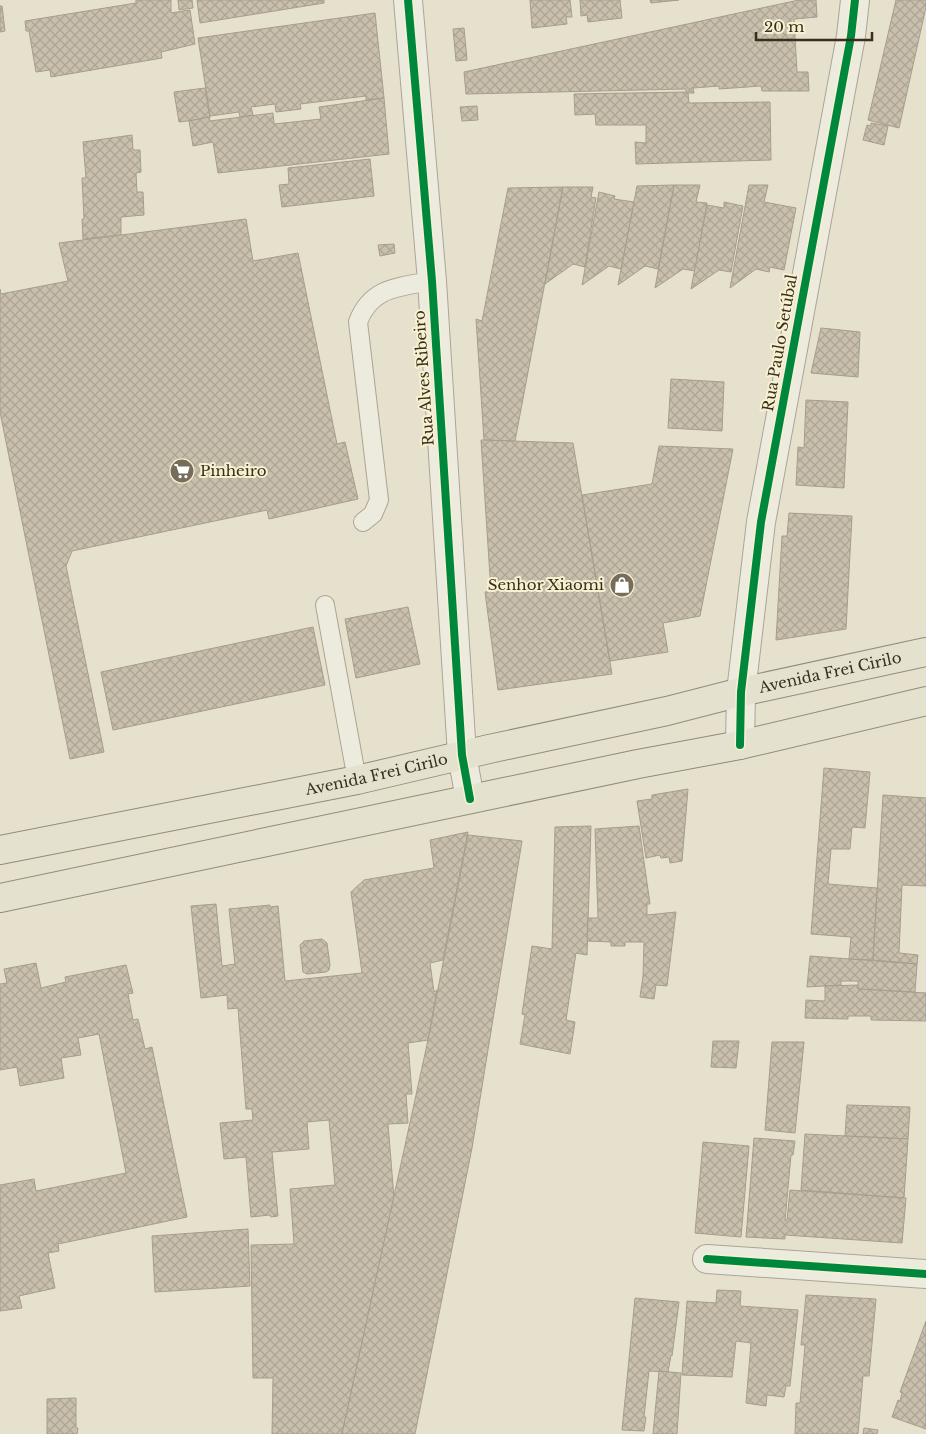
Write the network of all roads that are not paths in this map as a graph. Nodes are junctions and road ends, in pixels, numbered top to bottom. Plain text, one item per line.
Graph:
1 (408, 0) edge
2 (855, 0) edge
3 (432, 281) junction
4 (363, 522) dead end
5 (325, 605) dead end
6 (926, 652) edge
7 (741, 692) junction
8 (926, 701) edge
9 (740, 745) junction
10 (462, 755) junction
11 (357, 780) junction
12 (470, 799) junction
13 (0, 850) edge
14 (0, 898) edge
15 (708, 1259) dead end
16 (926, 1274) edge

1 - 3 street, Rua Alves Ribeiro
2 - 7 street, Rua Paulo Setúbal
3 - 4 lane
3 - 10 street, Rua Alves Ribeiro
5 - 11 lane
6 - 7 main road, Avenida Frei Cirilo
7 - 9 street, Rua Paulo Setúbal
7 - 10 main road, Avenida Frei Cirilo
8 - 9 main road
9 - 12 main road
10 - 11 main road, Avenida Frei Cirilo
10 - 12 street, Rua Alves Ribeiro
11 - 13 main road, Avenida Frei Cirilo
12 - 14 main road
15 - 16 street

